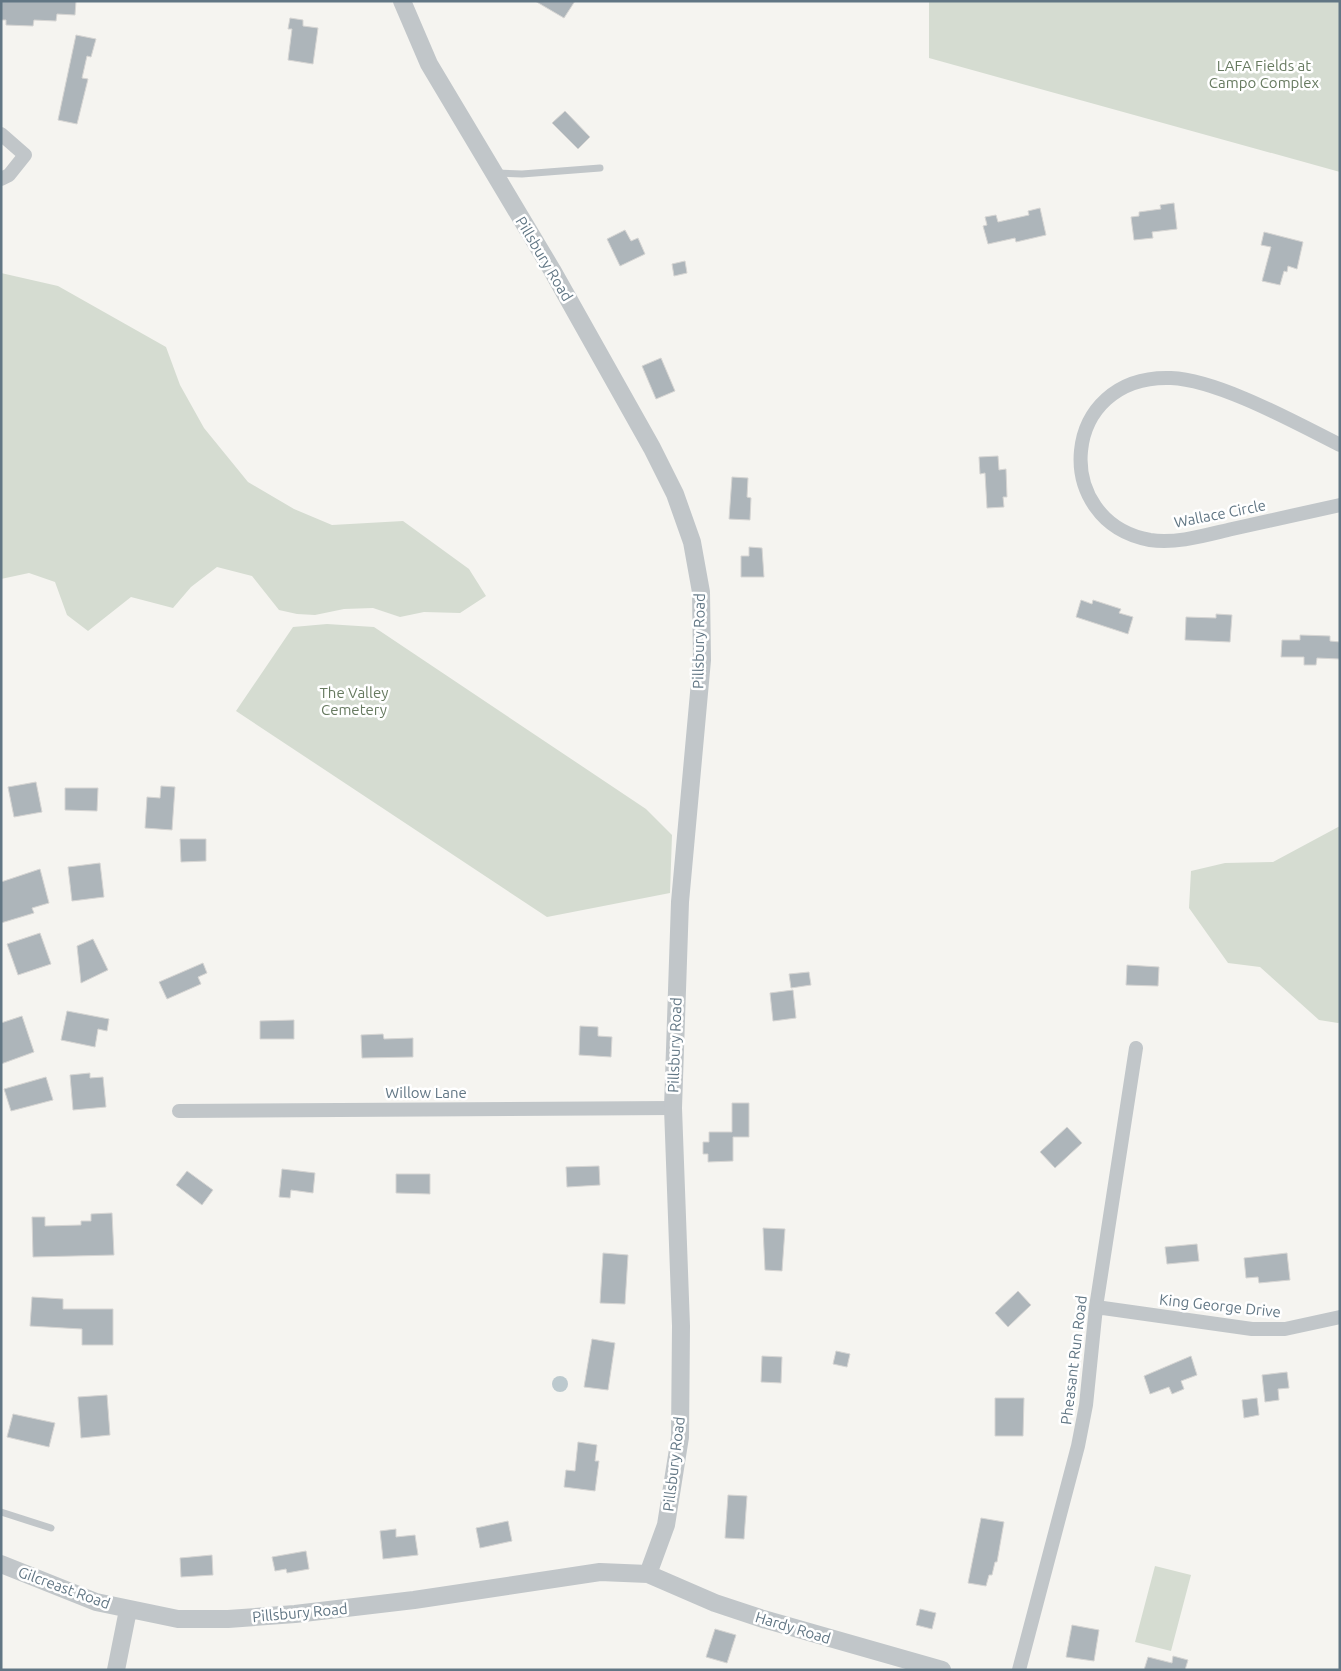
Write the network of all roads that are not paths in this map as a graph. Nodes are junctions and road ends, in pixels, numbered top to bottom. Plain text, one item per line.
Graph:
1 (402, 1) edge
2 (1, 134) edge
3 (600, 168) dead end
4 (493, 173) junction
5 (1, 179) edge
6 (1340, 445) edge
7 (1340, 505) edge
8 (1136, 1048) dead end
9 (673, 1108) junction
10 (179, 1111) dead end
11 (1096, 1307) junction
12 (1340, 1316) edge
13 (1, 1512) edge
14 (51, 1528) dead end
15 (1, 1564) edge
16 (648, 1574) junction
17 (128, 1610) junction
18 (116, 1670) edge
19 (942, 1670) edge
20 (1019, 1670) edge

1 - 4 street, Pillsbury Road
2 - 5 street
3 - 4 lane
4 - 9 street, Pillsbury Road
6 - 7 street, Wallace Circle
8 - 11 street, Pheasant Run Road
9 - 10 street, Willow Lane
9 - 16 street, Pillsbury Road
11 - 12 street, King George Drive
11 - 20 street, Pheasant Run Road
13 - 14 lane
15 - 17 street, Gilcreast Road
16 - 17 street, Pillsbury Road
16 - 19 street, Hardy Road
17 - 18 street

